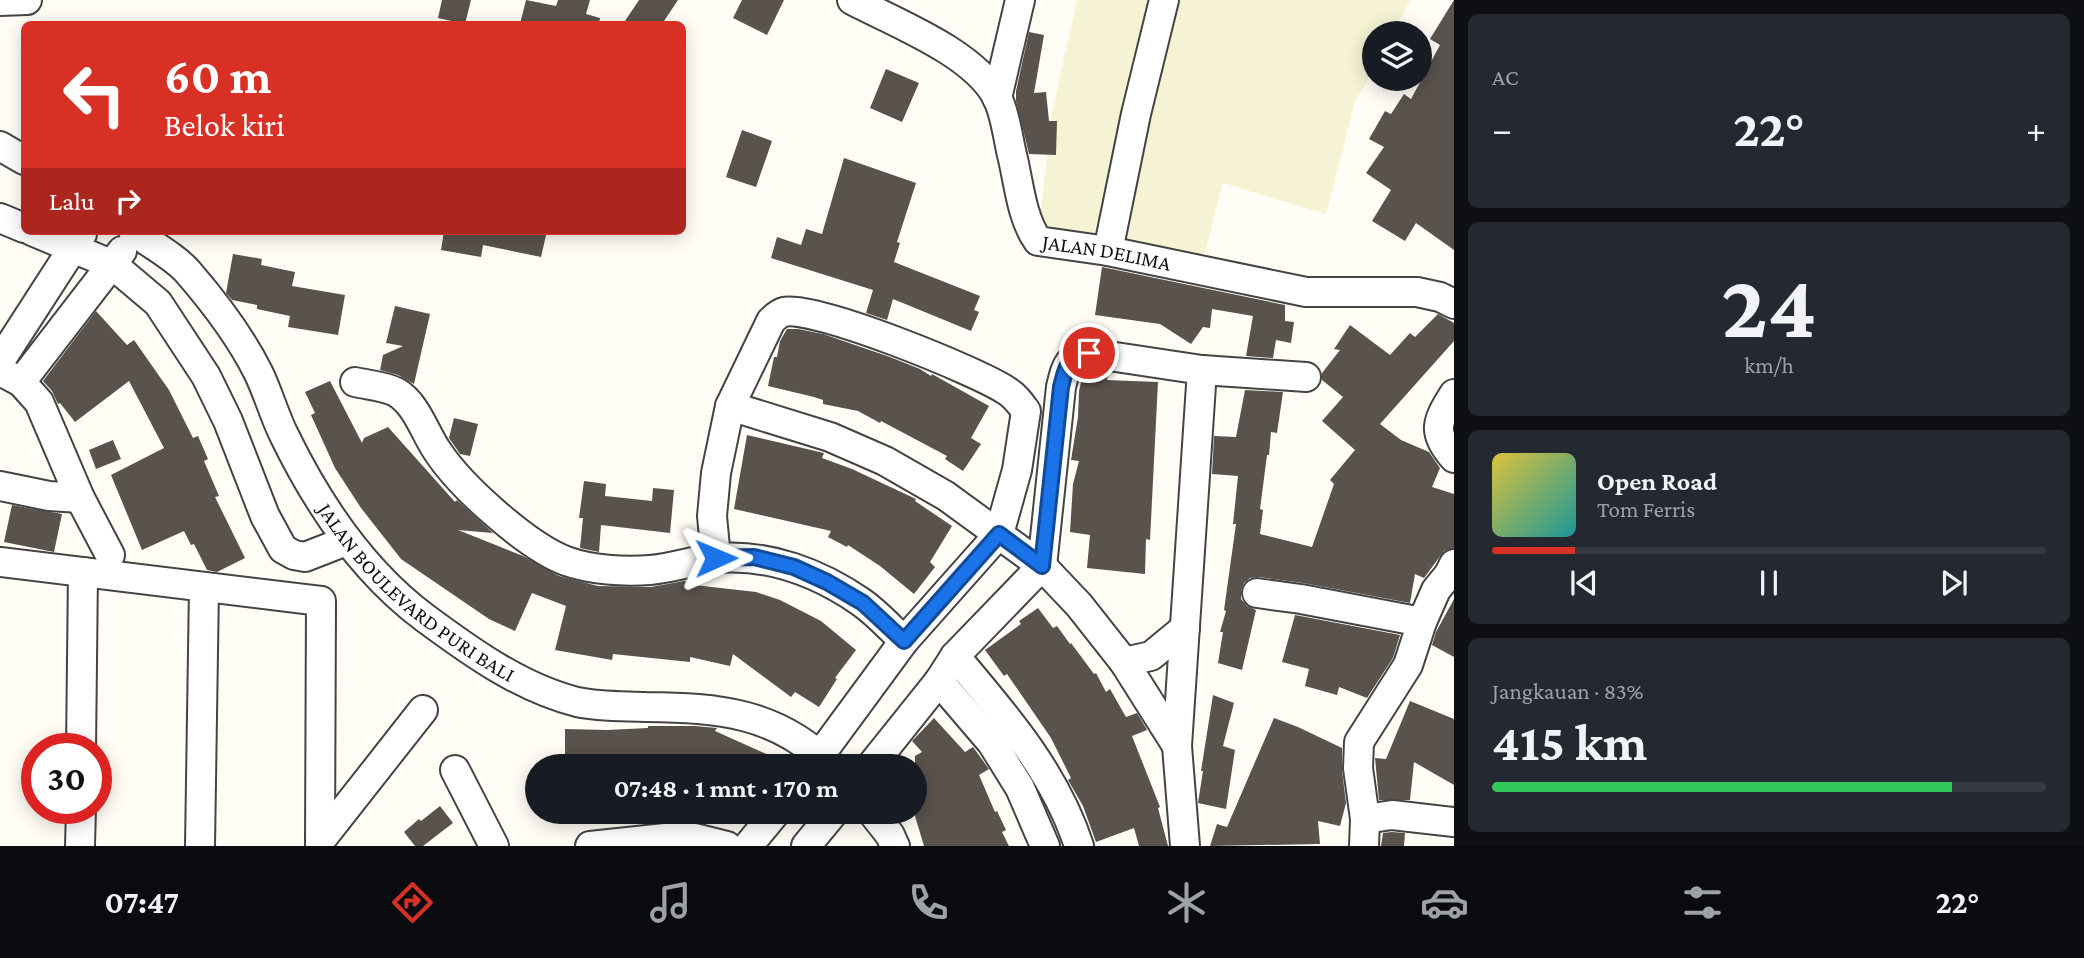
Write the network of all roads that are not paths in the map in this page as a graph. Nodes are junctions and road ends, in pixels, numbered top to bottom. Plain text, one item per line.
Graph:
1 (27, 0) edge
2 (852, 0) edge
3 (1020, 0) edge
4 (1164, 0) edge
5 (0, 1) edge
6 (997, 98) junction
7 (0, 146) edge
8 (21, 158) edge
9 (0, 218) edge
10 (21, 227) edge
11 (55, 235) edge
12 (131, 235) edge
13 (139, 235) edge
14 (78, 239) edge
15 (1108, 251) junction
16 (113, 265) junction
17 (1454, 304) edge
18 (0, 361) edge
19 (1202, 370) junction
20 (11, 376) edge
21 (1306, 377) dead end
22 (355, 382) dead end
23 (1454, 394) edge
24 (730, 406) junction
25 (1454, 458) edge
26 (0, 486) edge
27 (80, 498) junction
28 (999, 534) junction
29 (346, 541) junction
30 (110, 555) dead end
31 (716, 558) junction
32 (0, 562) edge
33 (1042, 566) junction
34 (83, 572) junction
35 (1452, 572) edge
36 (204, 587) junction
37 (1256, 593) dead end
38 (1422, 622) junction
39 (1185, 628) junction
40 (904, 641) junction
41 (955, 656) junction
42 (1124, 662) junction
43 (939, 681) junction
44 (423, 710) dead end
45 (81, 733) edge
46 (1177, 746) junction
47 (811, 754) edge
48 (828, 754) edge
49 (881, 754) edge
50 (455, 770) dead end
51 (1454, 822) edge
52 (81, 824) edge
53 (766, 824) edge
54 (824, 824) edge
55 (881, 824) edge
56 (1364, 833) edge
57 (320, 843) edge
58 (80, 846) edge
59 (200, 846) edge
60 (494, 846) edge
61 (590, 846) edge
62 (727, 846) edge
63 (748, 846) edge
64 (806, 846) edge
65 (895, 846) edge
66 (1045, 846) edge
67 (1079, 846) edge
68 (1185, 846) edge

1 - 5 street
2 - 6 street, JALAN DELIMA
3 - 6 street
4 - 15 street
6 - 15 street, JALAN DELIMA
7 - 8 street
9 - 10 street
11 - 14 street
12 - 16 street
13 - 29 street, JALAN BOULEVARD PURI BALI
14 - 16 street
14 - 18 street
15 - 17 street, JALAN DELIMA
16 - 20 street
16 - 29 street
19 - 21 street
19 - 33 street
19 - 39 street
20 - 27 street
22 - 31 street
23 - 25 street
24 - 28 street
24 - 28 street
24 - 31 street
26 - 27 street
27 - 30 street
28 - 33 street
28 - 40 street
29 - 47 street, JALAN BOULEVARD PURI BALI
31 - 40 street
32 - 34 street
33 - 41 street
33 - 42 street
34 - 36 street
34 - 45 street
35 - 38 street
36 - 57 street
36 - 59 street
37 - 38 street
38 - 56 street
39 - 42 street
39 - 46 street
40 - 48 street
41 - 43 street
41 - 67 street
42 - 46 street
43 - 49 street
43 - 66 street
44 - 57 street
46 - 68 street
50 - 60 street
51 - 56 street
52 - 58 street
53 - 63 street
54 - 64 street
55 - 65 street
61 - 62 street

